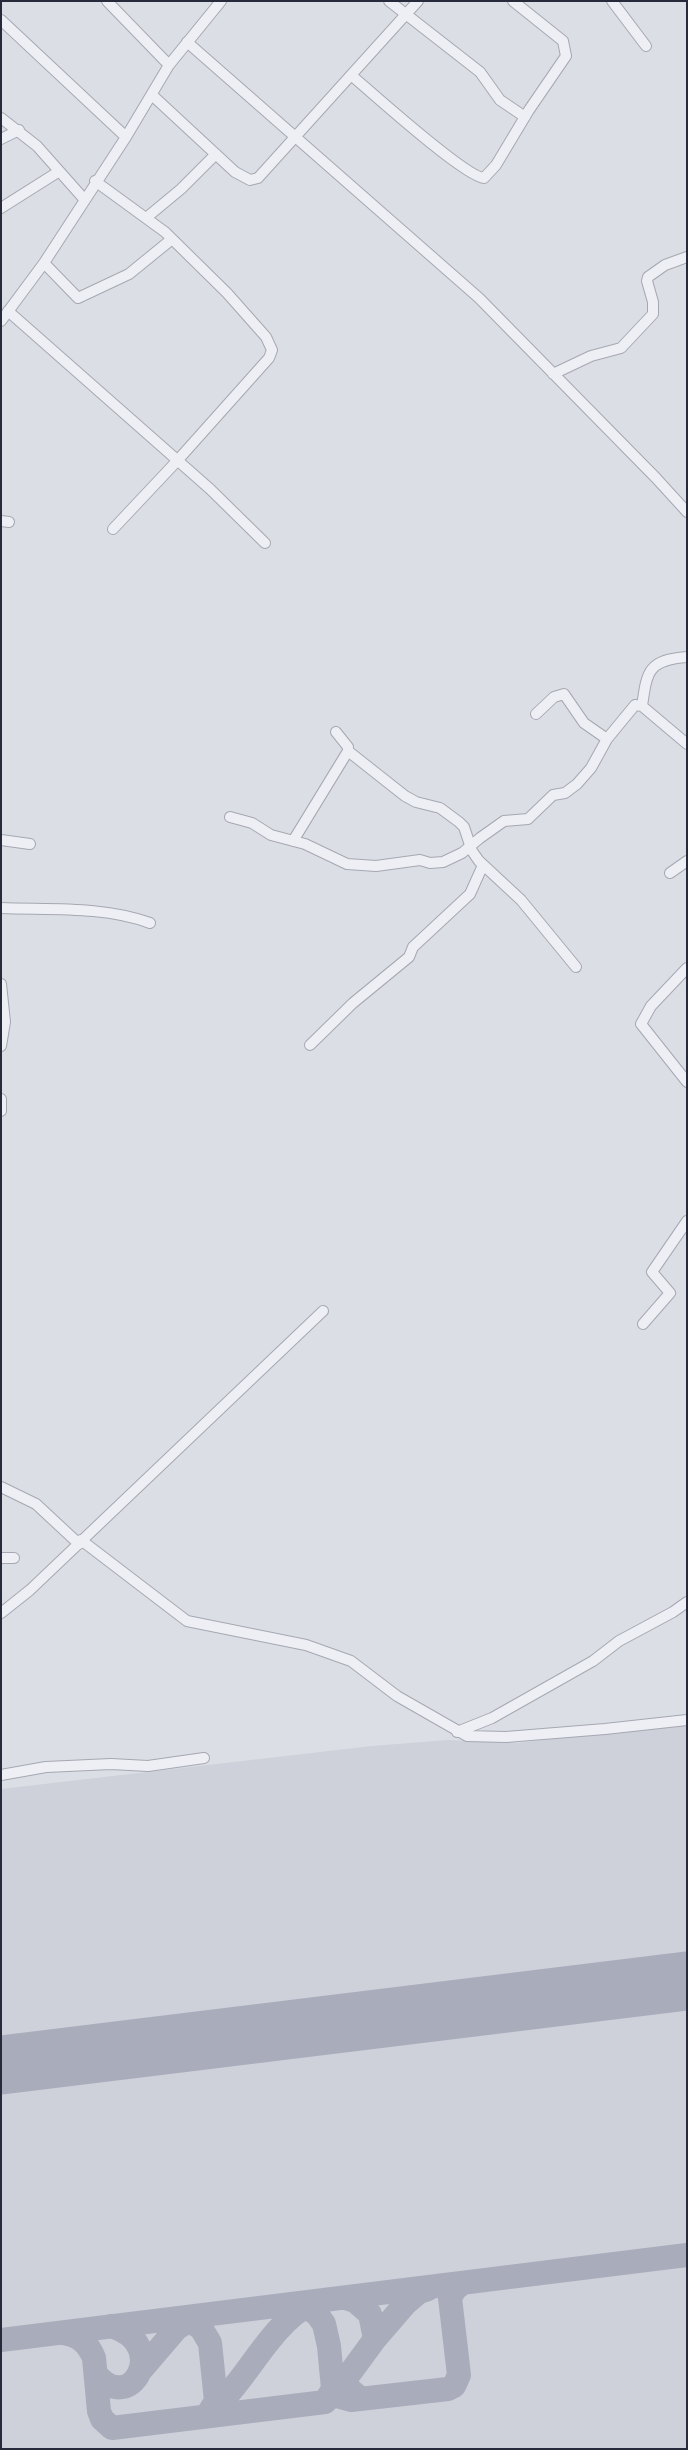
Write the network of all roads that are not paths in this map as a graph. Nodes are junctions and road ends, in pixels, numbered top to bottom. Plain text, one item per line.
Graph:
1 (107, 1) edge
2 (221, 1) edge
3 (389, 1) edge
4 (418, 1) edge
5 (513, 1) edge
6 (612, 1) edge
7 (405, 15) junction
8 (1, 20) edge
9 (187, 42) junction
10 (646, 46) dead end
11 (169, 65) junction
12 (351, 75) junction
13 (152, 95) junction
14 (525, 117) junction
15 (1, 118) edge
16 (19, 130) junction
17 (294, 136) junction
18 (126, 137) junction
19 (1, 139) edge
20 (216, 154) junction
21 (58, 172) junction
22 (95, 182) junction
23 (84, 199) junction
24 (1, 208) edge
25 (146, 218) junction
26 (172, 239) junction
27 (687, 257) edge
28 (44, 263) junction
29 (8, 311) junction
30 (1, 321) edge
31 (554, 374) junction
32 (177, 461) junction
33 (687, 512) edge
34 (112, 529) dead end
35 (265, 543) dead end
36 (687, 657) edge
37 (642, 706) junction
38 (536, 714) dead end
39 (336, 732) dead end
40 (607, 740) junction
41 (687, 744) edge
42 (348, 751) junction
43 (230, 817) dead end
44 (1, 840) edge
45 (293, 841) junction
46 (30, 844) dead end
47 (471, 846) junction
48 (687, 861) edge
49 (483, 865) junction
50 (670, 873) dead end
51 (1, 908) edge
52 (150, 923) dead end
53 (576, 967) dead end
54 (687, 968) edge
55 (1, 984) edge
56 (310, 1045) dead end
57 (1, 1046) edge
58 (687, 1082) edge
59 (1, 1099) edge
60 (1, 1111) edge
61 (687, 1221) edge
62 (323, 1311) dead end
63 (643, 1324) dead end
64 (1, 1487) edge
65 (80, 1542) junction
66 (1, 1558) edge
67 (14, 1558) dead end
68 (687, 1602) edge
69 (1, 1613) edge
70 (687, 1720) edge
71 (457, 1732) junction
72 (204, 1758) dead end
73 (1, 1775) edge

1 - 11 street
2 - 9 street
3 - 7 street
4 - 7 street
5 - 14 street
6 - 10 street
7 - 12 street
7 - 14 street
8 - 18 street
9 - 11 street
9 - 17 street
11 - 13 street
12 - 14 street
12 - 17 street
13 - 18 street
13 - 20 street
15 - 16 street
16 - 19 street
16 - 21 street
17 - 20 street
17 - 31 street
18 - 22 street
20 - 25 street
21 - 23 street
21 - 24 street
22 - 23 street
22 - 25 street
23 - 28 street
25 - 26 street
26 - 28 street
26 - 32 street
27 - 31 street
28 - 29 street
29 - 30 street
29 - 32 street
31 - 33 street
32 - 34 street
32 - 35 street
36 - 37 street
37 - 40 street
37 - 41 street
38 - 40 street
39 - 42 street
40 - 47 street
42 - 45 street
42 - 47 street
43 - 45 street
44 - 46 street
45 - 47 street
47 - 49 street
48 - 50 street
49 - 53 street
49 - 56 street
51 - 52 street
54 - 58 street
55 - 57 street
59 - 60 street
61 - 63 street
62 - 65 street
64 - 65 street
65 - 69 street
65 - 71 street
66 - 67 street
68 - 71 street
70 - 71 street
72 - 73 street

